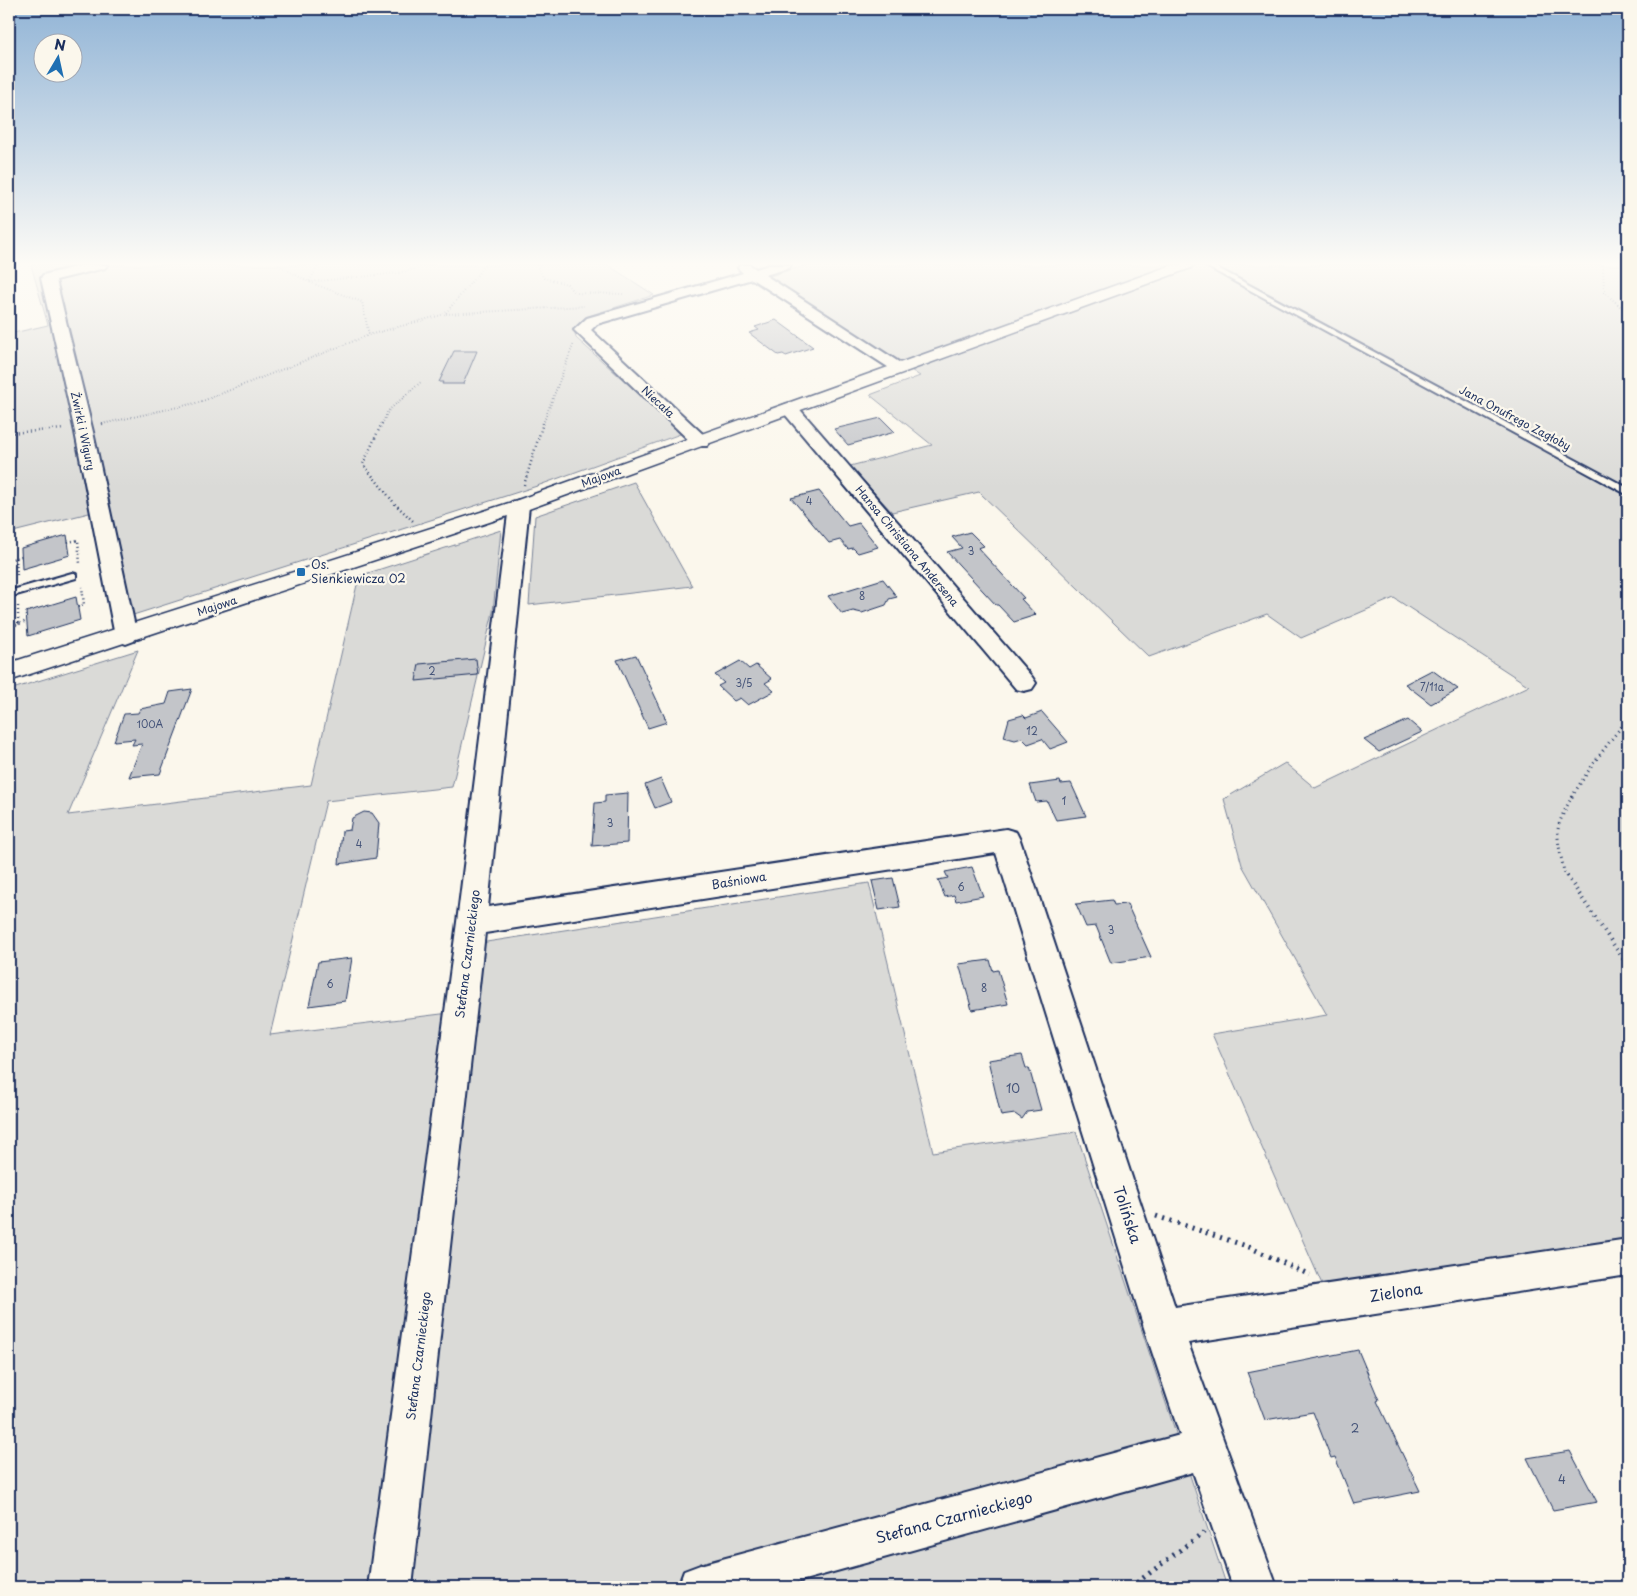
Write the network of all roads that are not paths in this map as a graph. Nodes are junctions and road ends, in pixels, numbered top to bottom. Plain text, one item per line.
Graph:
1 (62, 339) edge
2 (606, 339) edge
3 (855, 339) edge
4 (979, 339) edge
5 (1345, 339) edge
6 (900, 368) junction
7 (790, 409) junction
8 (701, 442) junction
9 (1628, 492) edge
10 (519, 506) junction
11 (76, 575) road end
12 (9, 594) edge
13 (126, 636) junction
14 (9, 672) edge
15 (1024, 683) dead end
16 (1006, 840) joint
17 (472, 922) junction
18 (1628, 1257) edge
19 (1163, 1328) junction
20 (1207, 1448) junction
21 (390, 1587) edge
22 (700, 1587) edge
23 (1255, 1587) edge

1 - 13 street, Żwirki i Wigury
2 - 8 street, Niecała
3 - 6 street
4 - 6 street, Majowa
5 - 9 lane, Jana Onufrego Zagłoby
6 - 7 street, Majowa
7 - 8 street, Majowa
7 - 15 street, Hansa Christiana Andersena
8 - 10 street, Majowa
10 - 13 street, Majowa
10 - 17 street, Stefana Czarnieckiego
11 - 12 lane
13 - 14 street, Majowa
16 - 17 street, Baśniowa
16 - 19 street, Tolińska
17 - 21 street, Stefana Czarnieckiego
18 - 19 street, Zielona
19 - 20 street, Tolińska
20 - 22 street, Stefana Czarnieckiego
20 - 23 street, Tolińska

